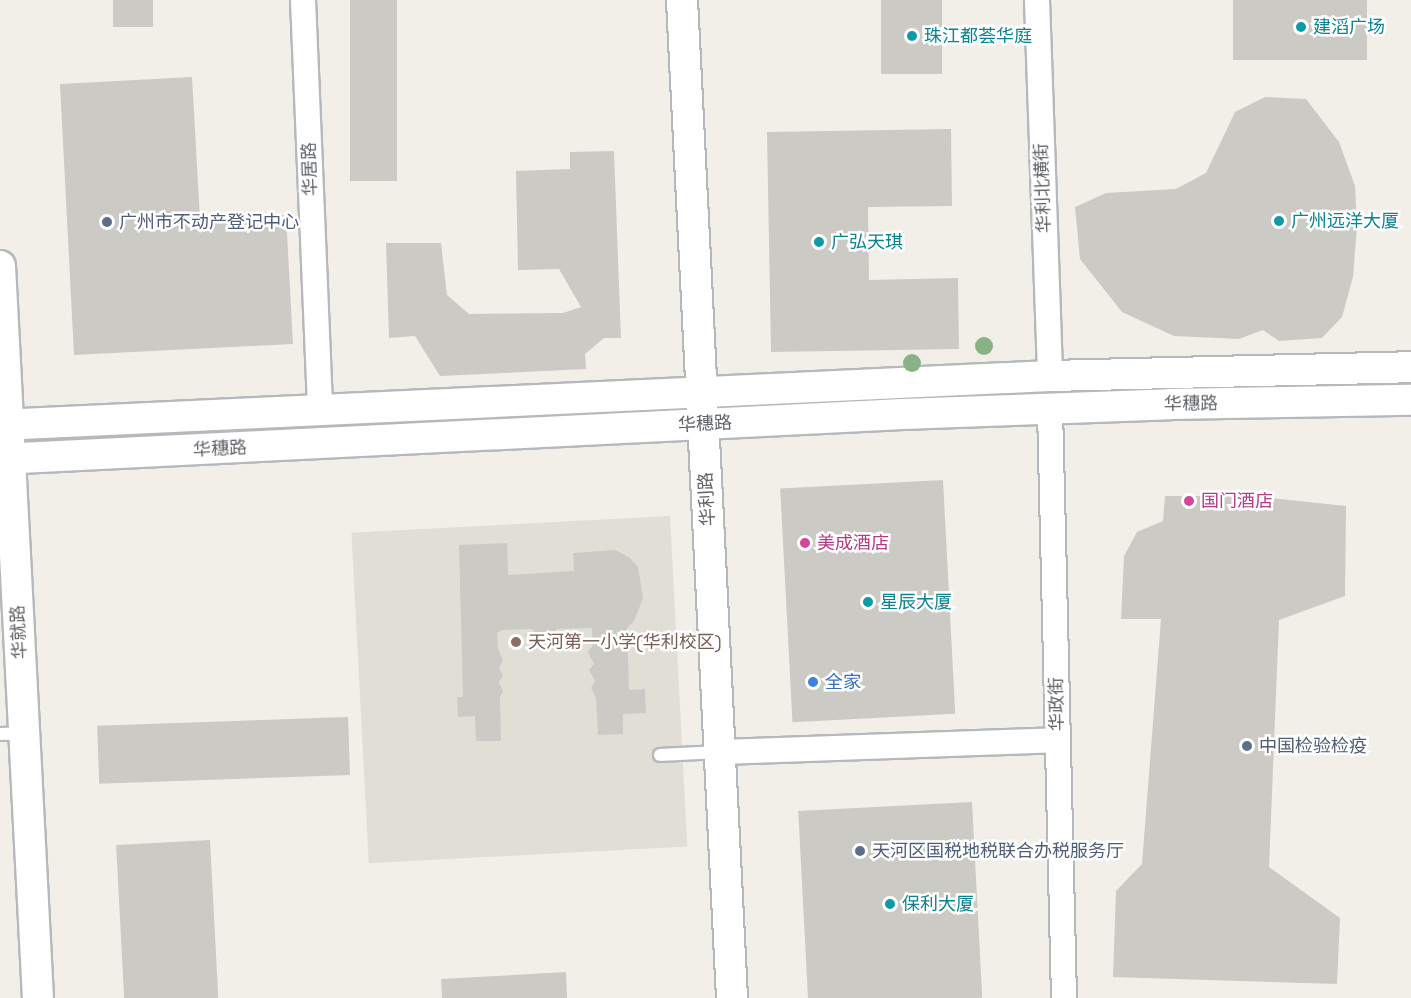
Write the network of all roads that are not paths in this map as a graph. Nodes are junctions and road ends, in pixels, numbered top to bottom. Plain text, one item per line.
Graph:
1 (303, 0) edge
2 (682, 0) edge
3 (1037, 0) edge
4 (0, 266) edge
5 (1411, 367) edge
6 (1050, 376) junction
7 (702, 390) junction
8 (1411, 400) edge
9 (1050, 409) junction
10 (320, 410) junction
11 (704, 424) junction
12 (4, 425) edge
13 (5, 459) edge
14 (12, 734) edge
15 (1058, 740) junction
16 (720, 752) junction
17 (660, 755) dead end
18 (38, 998) edge
19 (732, 998) edge
20 (1064, 998) edge

1 - 10 street, 华居路
2 - 7 street, 华利路
3 - 6 street, 华利北横街
4 - 12 street, 华就路
5 - 6 street, 华穗路
6 - 7 street, 华穗路
7 - 10 street, 华穗路
7 - 11 street, 华利路
8 - 9 street, 华穗路
9 - 11 street, 华穗路
9 - 15 street, 华政街
10 - 12 street, 华穗路
11 - 13 street, 华穗路
11 - 16 street, 华利路
12 - 13 street, 华就路
13 - 14 street, 华就路
14 - 18 street, 华就路
15 - 16 street
15 - 20 street, 华政街
16 - 17 lane
16 - 19 street, 华利路

